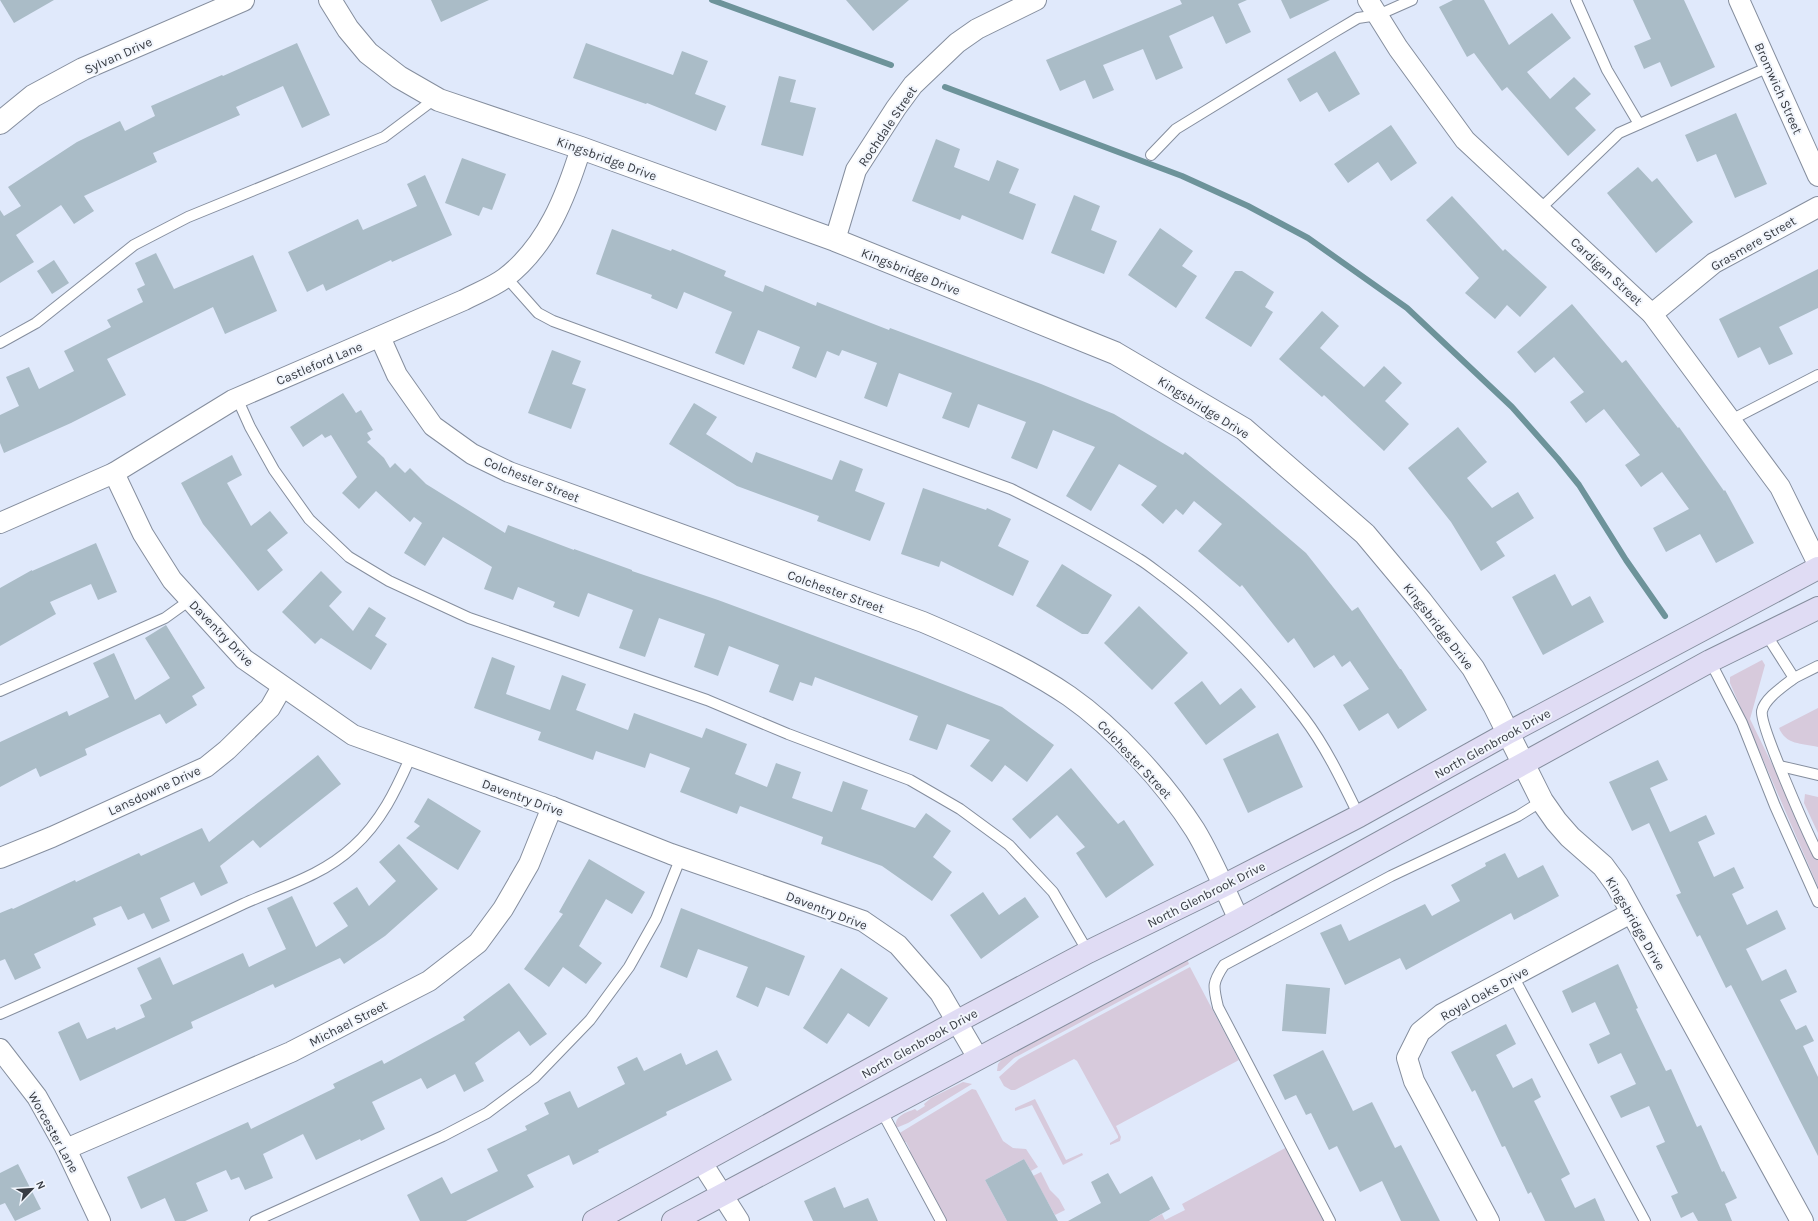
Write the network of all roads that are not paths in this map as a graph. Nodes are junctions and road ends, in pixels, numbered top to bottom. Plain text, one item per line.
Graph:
1 (243, 0) edge
2 (330, 0) edge
3 (1036, 0) edge
4 (1412, 0) edge
5 (1576, 0) edge
6 (1739, 0) edge
7 (1373, 8) edge
8 (1769, 67) junction
9 (436, 98) junction
10 (0, 123) edge
11 (1639, 124) junction
12 (581, 148) junction
13 (1151, 155) dead end
14 (1818, 176) edge
15 (1818, 207) edge
16 (1540, 209) junction
17 (834, 240) junction
18 (506, 277) junction
19 (1652, 314) junction
20 (380, 337) junction
21 (0, 343) edge
22 (1818, 375) edge
23 (237, 398) junction
24 (1731, 420) junction
25 (114, 473) junction
26 (0, 523) edge
27 (1818, 564) edge
28 (1818, 568) edge
29 (190, 600) junction
30 (1818, 608) edge
31 (1766, 634) junction
32 (1710, 661) junction
33 (1818, 666) edge
34 (1794, 678) junction
35 (282, 687) junction
36 (0, 691) edge
37 (1508, 733) junction
38 (411, 756) junction
39 (1524, 764) junction
40 (1780, 766) junction
41 (1818, 775) edge
42 (1542, 801) junction
43 (552, 807) junction
44 (1359, 816) junction
45 (1818, 854) edge
46 (681, 857) junction
47 (0, 858) edge
48 (1223, 886) junction
49 (1818, 902) edge
50 (1631, 913) junction
51 (1240, 920) junction
52 (1088, 952) junction
53 (1513, 976) junction
54 (0, 1014) edge
55 (958, 1021) junction
56 (0, 1049) edge
57 (978, 1058) junction
58 (881, 1110) junction
59 (66, 1149) junction
60 (702, 1163) junction
61 (722, 1194) junction
62 (100, 1221) edge
63 (255, 1221) edge
64 (594, 1221) edge
65 (673, 1221) edge
66 (739, 1221) edge
67 (941, 1221) edge
68 (1330, 1221) edge
69 (1489, 1221) edge
70 (1645, 1221) edge
71 (1802, 1221) edge

1 - 10 street, Sylvan Drive
2 - 9 street, Kingsbridge Drive
3 - 17 street, Rochdale Street
4 - 7 lane
5 - 11 lane
6 - 8 street, Bromwich Street
7 - 13 lane
7 - 16 street, Cardigan Street
8 - 11 lane
8 - 14 street, Bromwich Street
9 - 12 street, Kingsbridge Drive
9 - 21 lane
11 - 16 lane
12 - 17 street, Kingsbridge Drive
12 - 18 street, Castleford Lane
15 - 19 street, Grasmere Street
16 - 19 street, Cardigan Street
17 - 37 street, Kingsbridge Drive
18 - 20 street, Castleford Lane
18 - 44 lane
19 - 24 street, Cardigan Street
20 - 23 street, Castleford Lane
20 - 48 street, Colchester Street
22 - 24 lane
23 - 25 street, Castleford Lane
23 - 52 lane
24 - 27 street, Cardigan Street
25 - 26 street, Castleford Lane
25 - 29 street, Daventry Drive
28 - 37 main road, North Glenbrook Drive
29 - 35 street, Daventry Drive
29 - 36 lane
30 - 31 main road
31 - 32 main road
31 - 34 lane
32 - 39 main road
32 - 49 lane
33 - 34 lane
34 - 40 lane
35 - 38 street, Daventry Drive
35 - 47 street, Lansdowne Drive
37 - 39 street, Kingsbridge Drive
37 - 44 main road, North Glenbrook Drive
38 - 43 street, Daventry Drive
38 - 54 lane
39 - 42 street, Kingsbridge Drive
39 - 51 main road
40 - 41 lane
40 - 45 lane
42 - 50 street, Kingsbridge Drive
42 - 68 lane
43 - 46 street, Daventry Drive
43 - 59 street, Michael Street
44 - 48 main road, North Glenbrook Drive
46 - 55 street, Daventry Drive
46 - 63 lane
48 - 51 street, Colchester Street
48 - 52 main road, North Glenbrook Drive
50 - 53 street, Royal Oaks Drive
50 - 71 street, Kingsbridge Drive
51 - 57 main road
52 - 55 main road, North Glenbrook Drive
53 - 69 street, Royal Oaks Drive
53 - 70 lane
55 - 57 street, Daventry Drive
55 - 60 main road, North Glenbrook Drive
56 - 59 street, Worcester Lane
57 - 58 main road
58 - 61 main road
58 - 67 lane
59 - 62 street, Worcester Lane
60 - 61 street
60 - 64 main road, North Glenbrook Drive
61 - 65 main road
61 - 66 street

